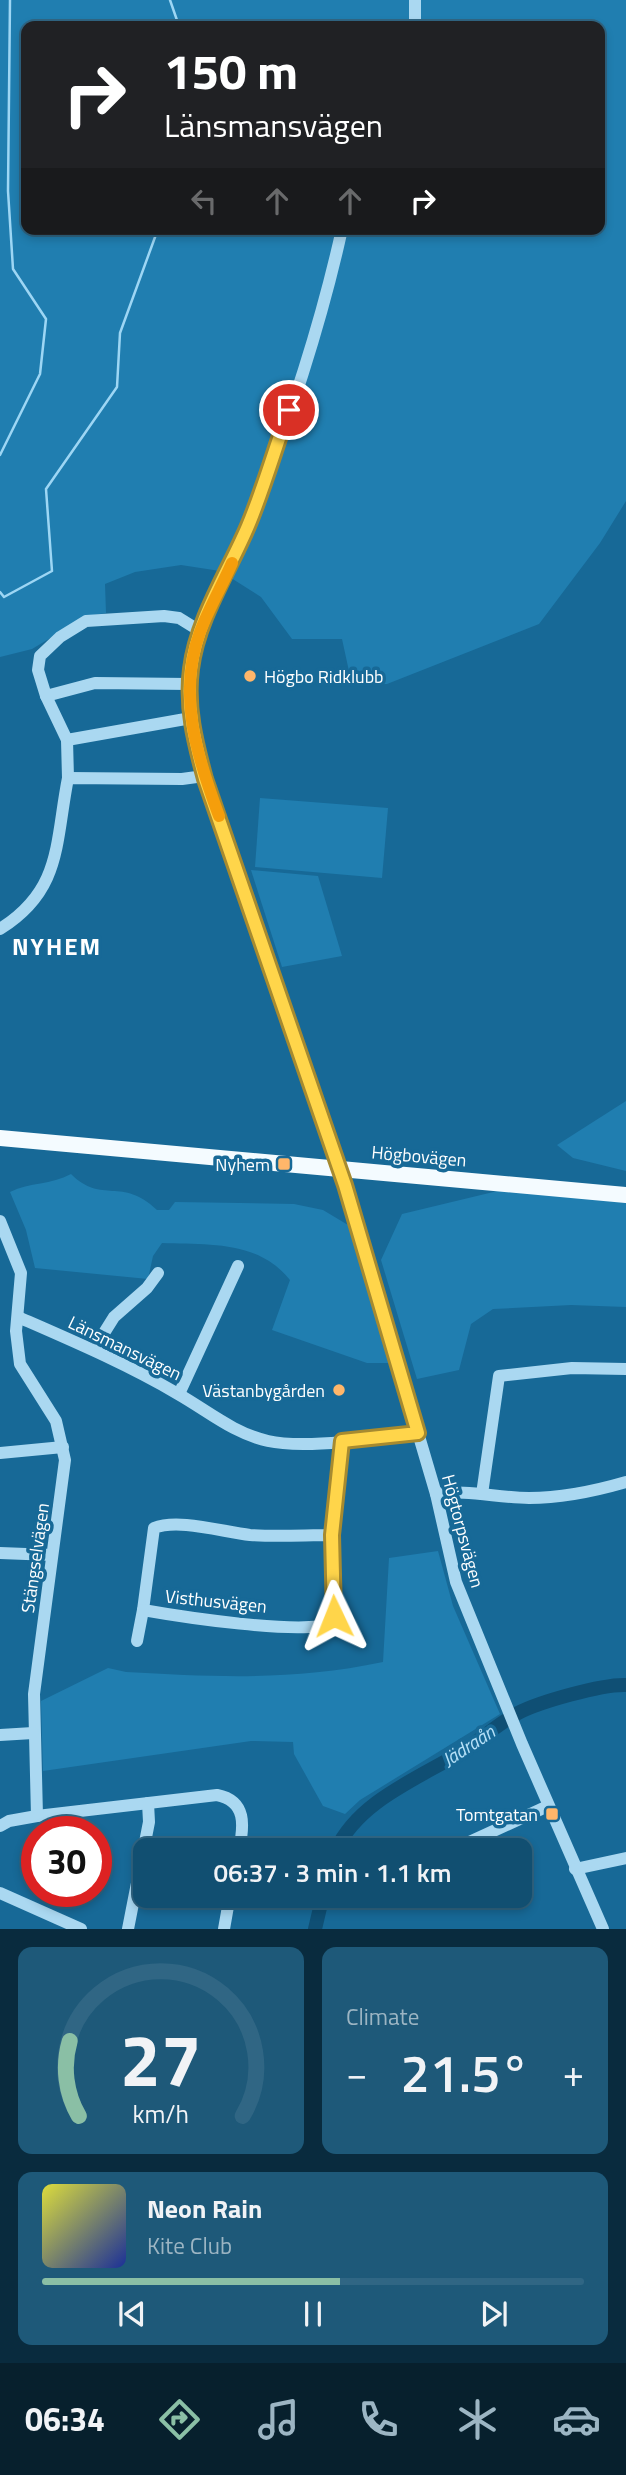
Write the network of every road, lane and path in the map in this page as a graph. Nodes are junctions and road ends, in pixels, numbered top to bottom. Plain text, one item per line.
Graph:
1 (415, 0) edge
2 (415, 21) edge
3 (341, 235) edge
4 (200, 631) junction
5 (190, 684) junction
6 (46, 696) junction
7 (191, 718) junction
8 (67, 740) junction
9 (204, 776) junction
10 (68, 778) junction
11 (1, 926) edge
12 (0, 1138) edge
13 (339, 1168) junction
14 (626, 1195) edge
15 (0, 1220) edge
16 (238, 1266) dead end
17 (158, 1273) dead end
18 (18, 1317) junction
19 (94, 1349) junction
20 (626, 1369) edge
21 (179, 1394) junction
22 (418, 1433) junction
23 (342, 1441) junction
24 (63, 1447) junction
25 (0, 1453) edge
26 (626, 1482) edge
27 (436, 1494) junction
28 (482, 1494) junction
29 (332, 1535) junction
30 (0, 1553) edge
31 (52, 1555) junction
32 (142, 1610) junction
33 (137, 1641) dead end
34 (33, 1733) junction
35 (0, 1735) edge
36 (148, 1803) junction
37 (548, 1806) junction
38 (37, 1816) joint
39 (21, 1819) edge
40 (0, 1826) edge
41 (240, 1838) edge
42 (478, 1838) edge
43 (626, 1858) edge
44 (575, 1868) junction
45 (0, 1893) edge
46 (228, 1908) edge
47 (81, 1929) edge
48 (128, 1929) edge
49 (224, 1929) edge
50 (603, 1929) edge

1 - 2 street
3 - 4 street, Högtorpsvägen
4 - 5 street, Högtorpsvägen
4 - 6 street
5 - 6 street
5 - 7 street, Högtorpsvägen
6 - 8 street
7 - 8 street
7 - 9 street, Högtorpsvägen
8 - 10 street
9 - 10 street
9 - 13 street, Högtorpsvägen
10 - 11 street
12 - 13 main road, Högbovägen
13 - 14 main road, Högbovägen
13 - 22 street, Högtorpsvägen
15 - 18 street, Stängselvägen
16 - 21 street
17 - 19 street
18 - 19 street, Länsmansvägen
18 - 24 street, Stängselvägen
19 - 21 street, Länsmansvägen
20 - 28 street
21 - 23 street, Länsmansvägen
22 - 23 street, Länsmansvägen
22 - 27 street, Högtorpsvägen
23 - 29 street, Visthusvägen
24 - 25 street
24 - 31 street, Stängselvägen
26 - 28 street
27 - 28 street
27 - 37 street, Högtorpsvägen
29 - 32 street, Visthusvägen
29 - 32 street, Visthusvägen
30 - 31 street
31 - 34 street, Stängselvägen
32 - 33 street
34 - 35 street
34 - 38 street, Stängselvägen
36 - 38 street
36 - 41 street
36 - 48 street
37 - 42 street
37 - 44 street, Högtorpsvägen
39 - 40 street
43 - 44 street
44 - 50 street, Högtorpsvägen
45 - 47 street
46 - 49 street

